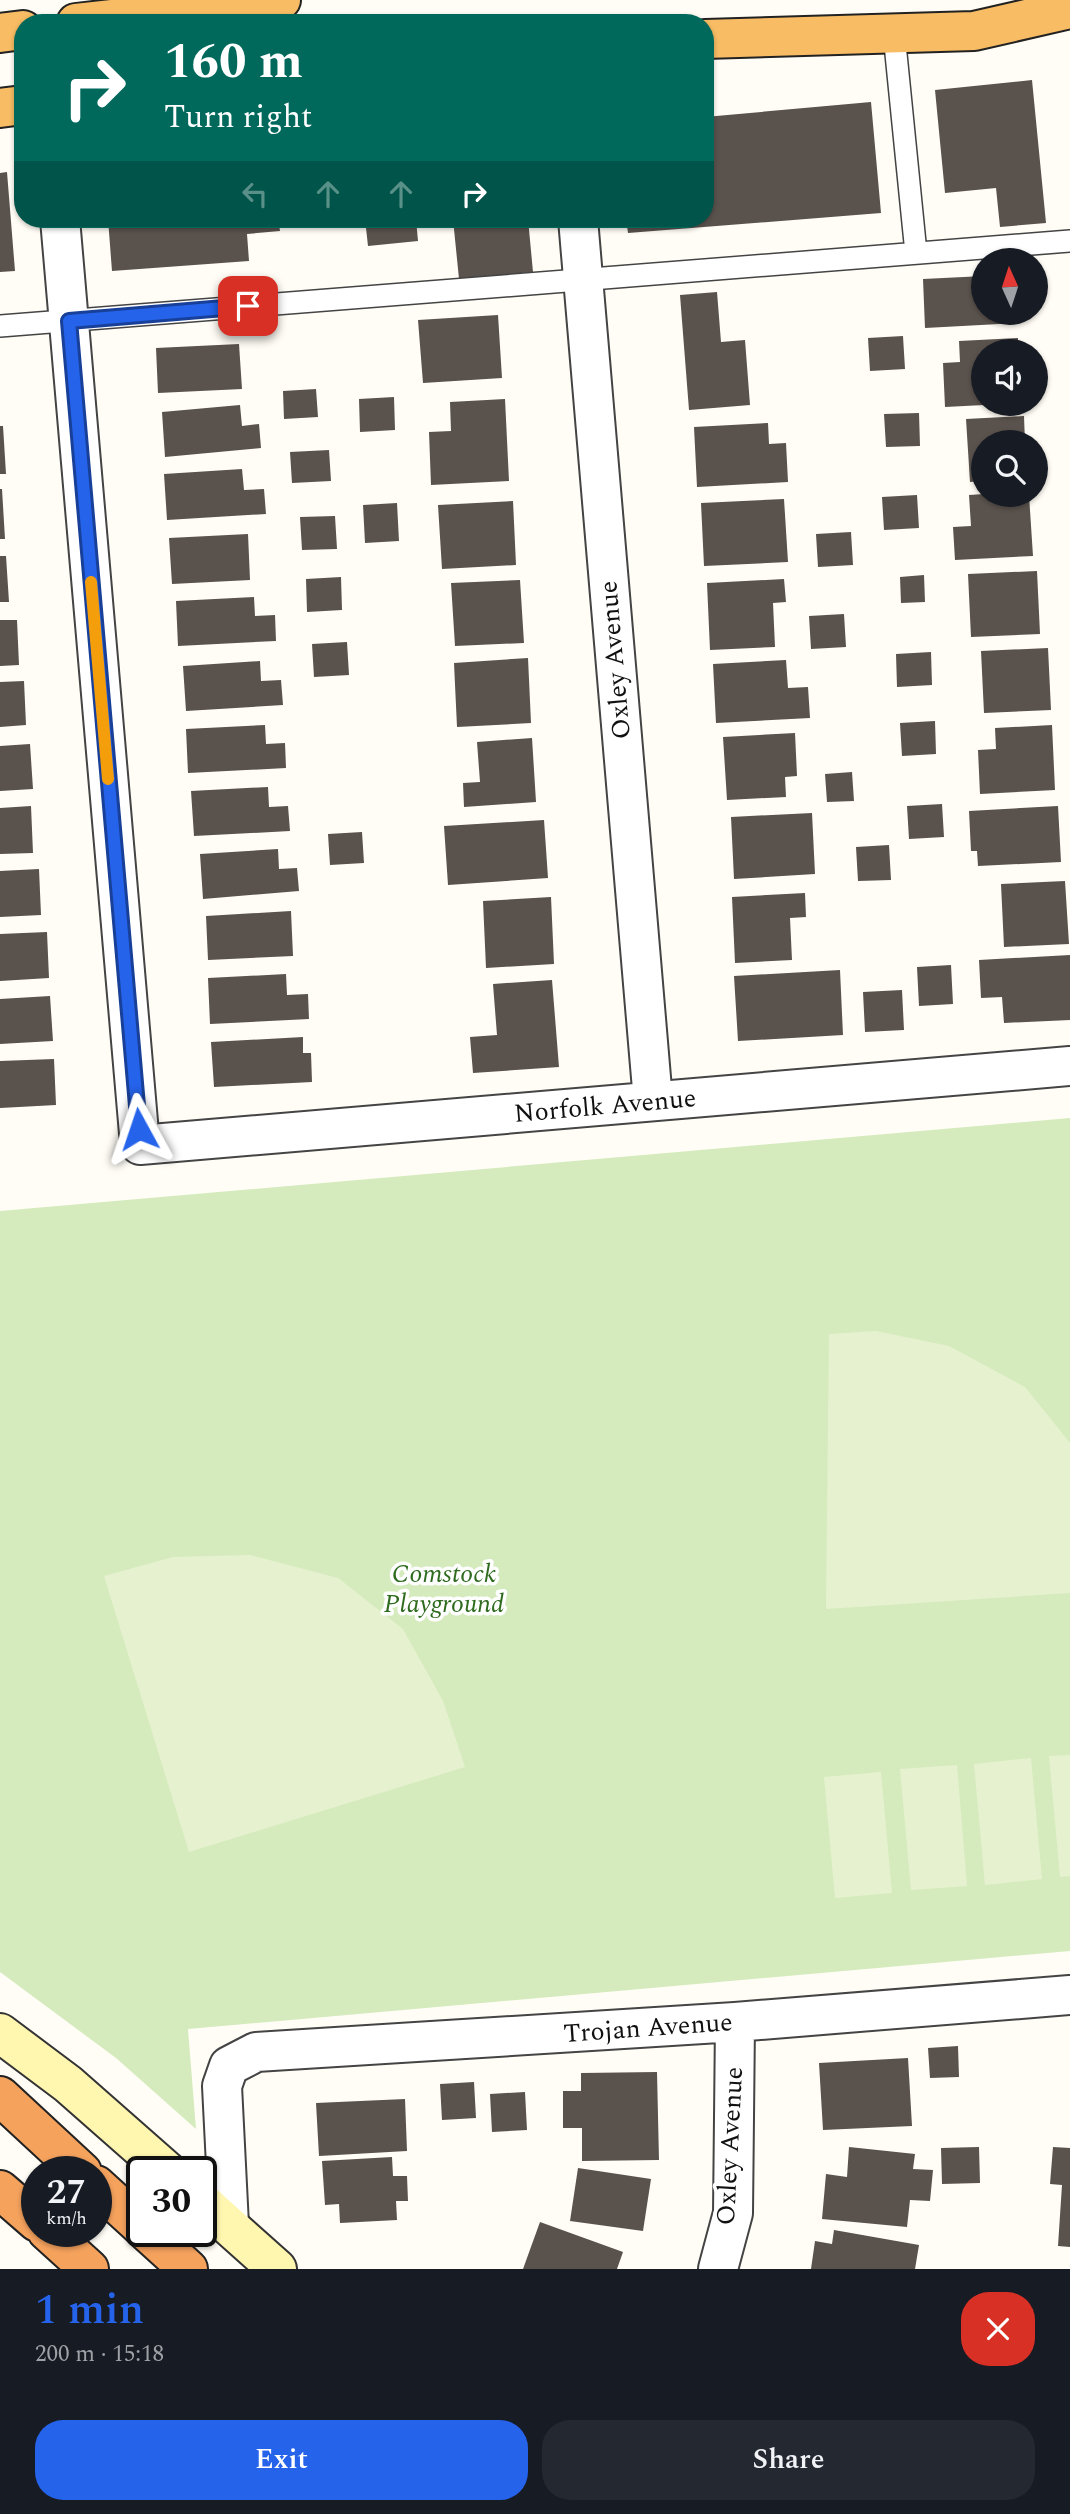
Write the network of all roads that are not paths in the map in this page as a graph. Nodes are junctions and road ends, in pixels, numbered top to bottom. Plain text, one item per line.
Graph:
1 (281, 0) edge
2 (1045, 0) edge
3 (1070, 7) edge
4 (156, 14) edge
5 (894, 34) junction
6 (714, 39) edge
7 (61, 228) edge
8 (579, 228) edge
9 (1070, 241) edge
10 (916, 253) junction
11 (583, 279) junction
12 (69, 321) junction
13 (0, 326) edge
14 (1070, 1066) edge
15 (653, 1101) junction
16 (1070, 1995) edge
17 (735, 2022) junction
18 (0, 2033) edge
19 (0, 2096) edge
20 (65, 2156) edge
21 (150, 2156) edge
22 (217, 2177) edge
23 (0, 2190) edge
24 (112, 2200) edge
25 (21, 2208) edge
26 (126, 2212) edge
27 (217, 2215) edge
28 (65, 2247) edge
29 (164, 2247) edge
30 (89, 2269) edge
31 (188, 2269) edge
32 (277, 2269) edge
33 (718, 2269) edge

1 - 4 highway
2 - 3 highway
3 - 5 highway
5 - 6 highway
5 - 10 lane
7 - 12 street
8 - 11 street, Oxley Avenue
9 - 10 lane
10 - 11 lane
11 - 12 lane
11 - 15 street, Oxley Avenue
12 - 13 lane
12 - 15 street, Norfolk Avenue
14 - 15 street, Norfolk Avenue
16 - 17 street, Trojan Avenue
17 - 22 street, Trojan Avenue
17 - 33 street, Oxley Avenue
18 - 21 main road
19 - 20 highway
23 - 25 highway
24 - 26 highway
27 - 32 main road
28 - 30 highway
29 - 31 highway

